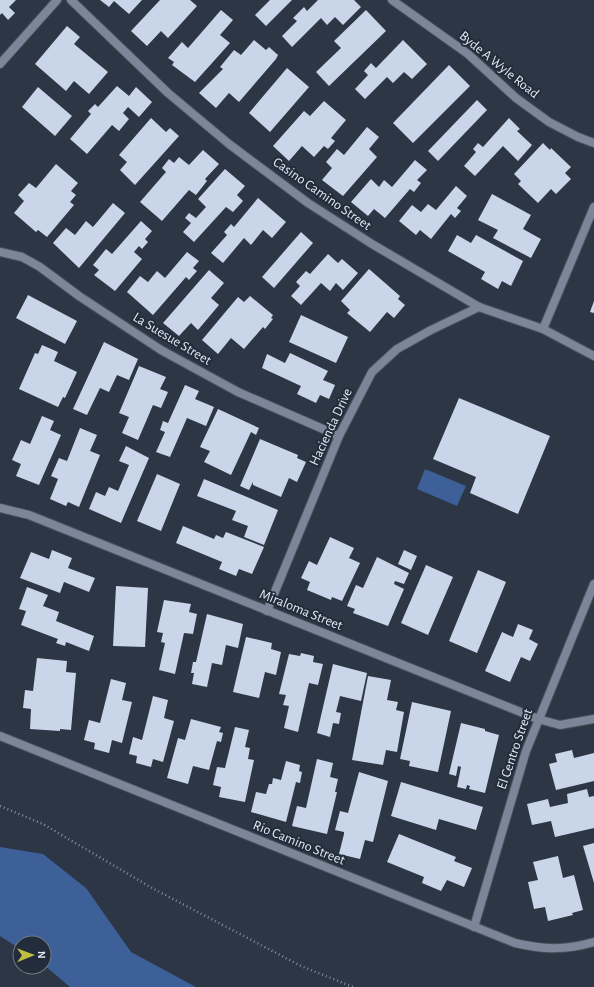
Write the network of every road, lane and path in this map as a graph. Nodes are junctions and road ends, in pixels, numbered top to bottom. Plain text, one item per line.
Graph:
1 (57, 0) edge
2 (71, 0) edge
3 (392, 0) edge
4 (0, 64) edge
5 (594, 143) edge
6 (594, 207) edge
7 (0, 252) edge
8 (479, 307) junction
9 (543, 329) junction
10 (594, 356) edge
11 (339, 436) junction
12 (0, 508) edge
13 (594, 584) edge
14 (267, 611) junction
15 (594, 718) edge
16 (538, 719) junction
17 (0, 736) edge
18 (0, 806) edge
19 (474, 927) junction
20 (594, 942) edge
21 (353, 987) edge

1 - 4 street
2 - 8 street, Casino Camino Street
3 - 5 street, Byde A Wyle Road
6 - 9 street
7 - 11 street, La Suesue Street
8 - 9 street, Casino Camino Street
8 - 11 street, Hacienda Drive
9 - 10 street, Casino Camino Street
11 - 14 street, Hacienda Drive
12 - 14 street, Miraloma Street
13 - 16 street, El Centro Street
14 - 16 street, Miraloma Street
15 - 16 street, Miraloma Street
16 - 19 street, El Centro Street
17 - 19 street, Rio Camino Street
18 - 21 path
19 - 20 street, Rio Camino Street

